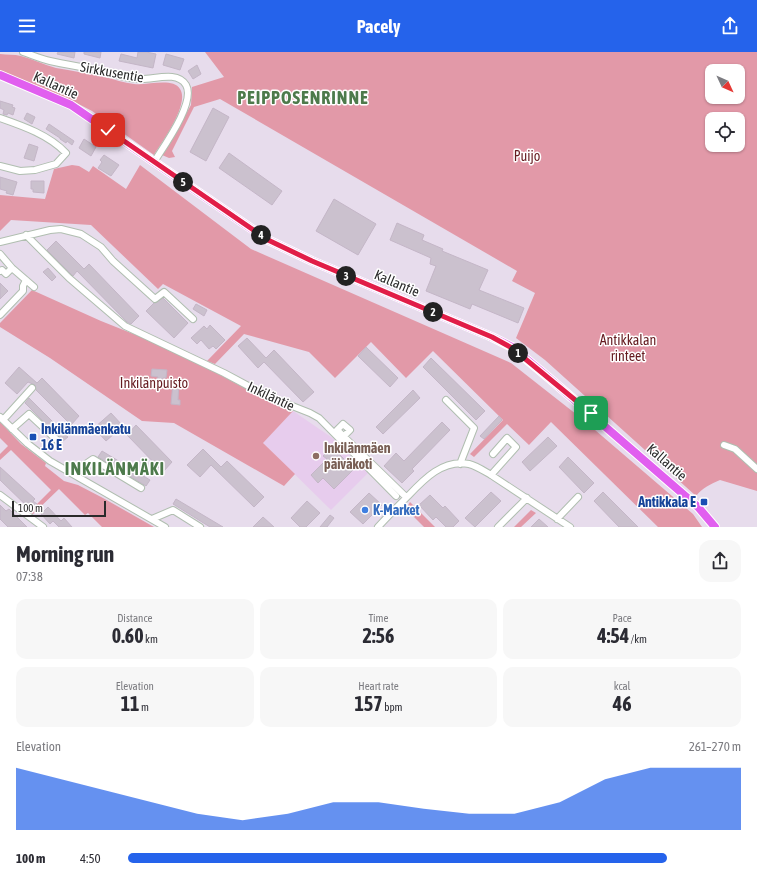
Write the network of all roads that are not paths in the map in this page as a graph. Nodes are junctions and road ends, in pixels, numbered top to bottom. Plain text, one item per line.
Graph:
1 (23, 52) edge
2 (0, 75) edge
3 (0, 118) edge
4 (154, 162) junction
5 (0, 166) edge
6 (26, 235) junction
7 (0, 242) edge
8 (0, 256) edge
9 (12, 268) junction
10 (0, 271) edge
11 (26, 280) junction
12 (34, 287) dead end
13 (0, 315) edge
14 (193, 319) dead end
15 (32, 388) dead end
16 (446, 400) dead end
17 (2, 419) edge
18 (12, 429) junction
19 (344, 436) dead end
20 (58, 441) dead end
21 (724, 445) dead end
22 (493, 454) dead end
23 (460, 464) junction
24 (757, 469) edge
25 (74, 474) junction
26 (491, 475) junction
27 (141, 488) dead end
28 (0, 495) edge
29 (396, 496) dead end
30 (578, 497) dead end
31 (406, 498) junction
32 (527, 498) junction
33 (557, 519) junction
34 (152, 520) junction
35 (43, 527) edge
36 (165, 527) edge
37 (200, 527) edge
38 (378, 527) edge
39 (498, 527) edge
40 (570, 527) edge
41 (715, 527) edge

1 - 4 street, Sirkkusentie
2 - 4 main road, Kallantie
3 - 5 street
4 - 41 main road, Kallantie
6 - 7 street
6 - 14 street
6 - 29 street, Inkiläntie
8 - 9 street
9 - 10 street
9 - 11 street
11 - 12 street
11 - 13 street
15 - 17 street
16 - 23 street
17 - 18 street
18 - 20 street
18 - 25 street
19 - 31 street
21 - 24 street
22 - 26 street
23 - 26 street
23 - 31 street
25 - 27 street
25 - 34 street
26 - 32 street
28 - 35 street
30 - 33 street
31 - 38 street
32 - 33 street
32 - 39 street
33 - 40 street
34 - 36 street
34 - 37 street

